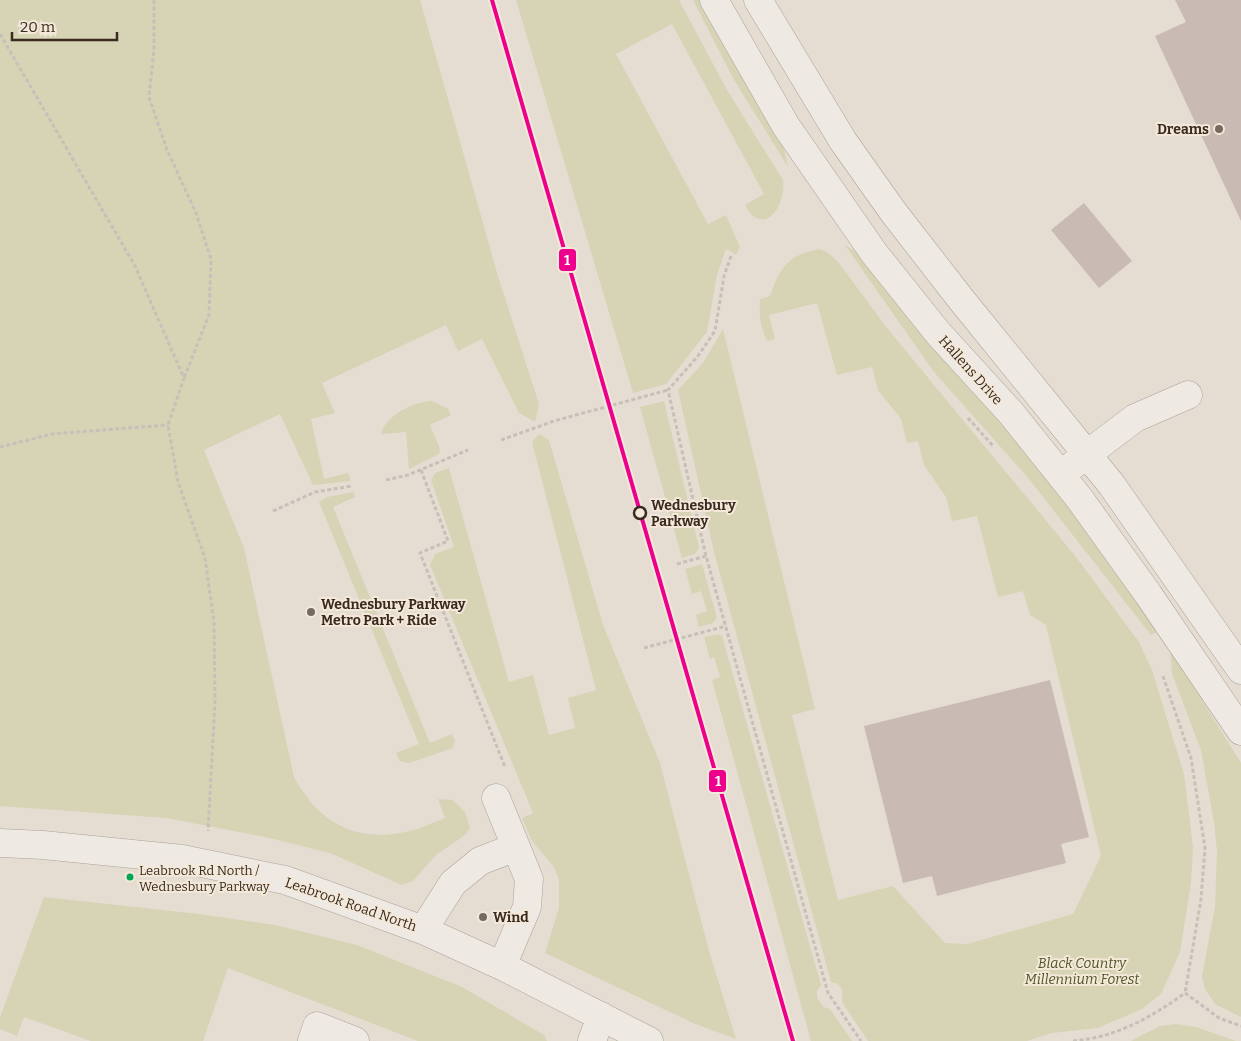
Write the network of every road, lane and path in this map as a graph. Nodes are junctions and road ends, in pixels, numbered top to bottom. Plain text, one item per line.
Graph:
1 (154, 0) edge
2 (714, 0) edge
3 (758, 0) edge
4 (0, 34) edge
5 (731, 256) dead end
6 (184, 378) junction
7 (668, 390) junction
8 (1188, 395) dead end
9 (967, 416) dead end
10 (168, 425) junction
11 (500, 440) dead end
12 (0, 447) edge
13 (468, 450) dead end
14 (998, 452) dead end
15 (1076, 463) junction
16 (421, 470) junction
17 (386, 480) dead end
18 (352, 486) dead end
19 (273, 511) dead end
20 (706, 556) junction
21 (676, 564) dead end
22 (726, 626) junction
23 (644, 648) dead end
24 (1241, 670) edge
25 (1161, 671) dead end
26 (1241, 731) edge
27 (506, 769) dead end
28 (496, 798) dead end
29 (0, 843) edge
30 (516, 847) junction
31 (205, 864) junction
32 (423, 930) junction
33 (502, 966) junction
34 (1185, 993) junction
35 (602, 1016) junction
36 (1241, 1026) edge
37 (312, 1041) edge
38 (355, 1041) edge
39 (592, 1041) edge
40 (649, 1041) edge
41 (860, 1041) edge
42 (1073, 1041) edge

1 - 6 path
2 - 15 street, Hallens Drive
3 - 15 street, Hallens Drive
4 - 6 path
5 - 7 path
6 - 10 path
7 - 11 path
7 - 20 path
8 - 15 street
9 - 14 path
10 - 12 path
10 - 31 path
13 - 16 path
15 - 24 street, Hallens Drive
15 - 26 street, Hallens Drive
16 - 17 path
16 - 27 path
18 - 19 path
20 - 21 path
20 - 22 path
22 - 23 path
22 - 41 path
25 - 34 path
28 - 30 street
29 - 31 street, Leabrook Road North
30 - 32 street
30 - 33 street
31 - 32 street, Leabrook Road North
32 - 33 street, Leabrook Road North
33 - 35 street, Leabrook Road North
34 - 36 path
34 - 42 path
35 - 39 street
35 - 40 street, Leabrook Road North
37 - 38 street

